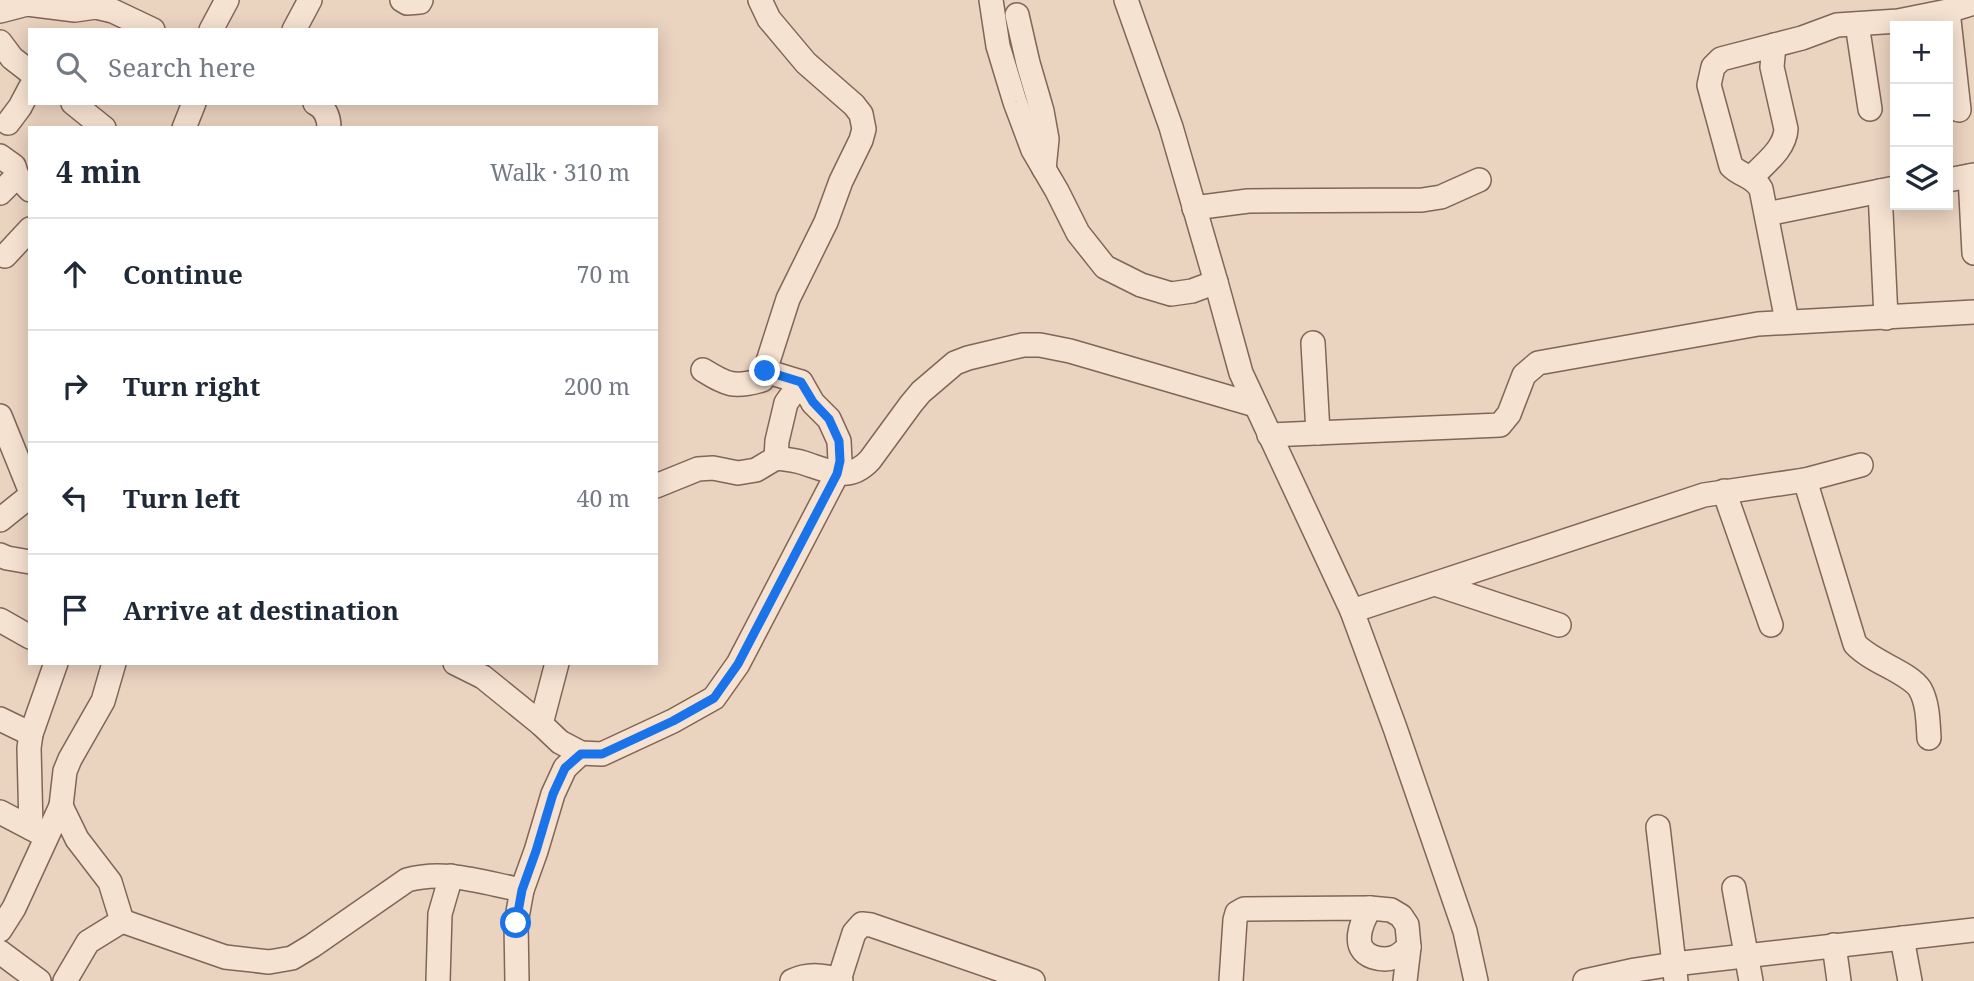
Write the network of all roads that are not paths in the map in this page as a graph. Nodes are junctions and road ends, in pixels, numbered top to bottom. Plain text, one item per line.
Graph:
1 (228, 0) edge
2 (310, 0) edge
3 (402, 0) edge
4 (421, 0) edge
5 (760, 0) edge
6 (991, 0) edge
7 (1126, 0) edge
8 (1974, 3) edge
9 (0, 11) edge
10 (1948, 11) junction
11 (1017, 15) dead end
12 (1857, 24) junction
13 (149, 28) edge
14 (212, 28) edge
15 (295, 28) edge
16 (0, 42) edge
17 (1774, 45) junction
18 (28, 70) edge
19 (28, 92) edge
20 (75, 105) edge
21 (193, 105) edge
22 (317, 105) edge
23 (1870, 109) dead end
24 (1959, 110) dead end
25 (3, 125) edge
26 (102, 126) edge
27 (185, 126) edge
28 (329, 126) edge
29 (0, 156) edge
30 (1044, 169) junction
31 (1752, 177) junction
32 (1964, 177) edge
33 (1479, 180) dead end
34 (24, 183) edge
35 (1888, 190) edge
36 (0, 192) edge
37 (1194, 208) junction
38 (1767, 214) junction
39 (28, 231) edge
40 (1974, 253) edge
41 (5, 256) dead end
42 (1216, 282) junction
43 (1974, 312) edge
44 (1886, 318) junction
45 (1787, 321) junction
46 (1313, 344) dead end
47 (703, 370) dead end
48 (765, 371) junction
49 (801, 382) junction
50 (1255, 405) junction
51 (2, 426) edge
52 (1318, 433) junction
53 (1269, 435) junction
54 (776, 458) junction
55 (1861, 466) dead end
56 (837, 474) junction
57 (1805, 480) junction
58 (28, 485) edge
59 (658, 485) edge
60 (1724, 491) junction
61 (28, 498) edge
62 (0, 520) edge
63 (0, 555) edge
64 (28, 562) edge
65 (1435, 584) junction
66 (1352, 611) junction
67 (0, 620) edge
68 (1559, 625) dead end
69 (1771, 625) dead end
70 (28, 636) edge
71 (55, 665) edge
72 (113, 665) edge
73 (460, 665) edge
74 (556, 665) edge
75 (0, 719) edge
76 (541, 724) junction
77 (31, 734) junction
78 (1930, 738) dead end
79 (581, 754) junction
80 (61, 806) junction
81 (0, 812) edge
82 (1658, 827) dead end
83 (39, 833) junction
84 (451, 876) junction
85 (1734, 888) dead end
86 (522, 890) junction
87 (1370, 908) junction
88 (122, 921) junction
89 (0, 930) edge
90 (1974, 930) edge
91 (1902, 938) junction
92 (1833, 945) junction
93 (1409, 947) junction
94 (0, 952) edge
95 (1748, 956) junction
96 (268, 971) edge
97 (1675, 973) edge
98 (39, 981) edge
99 (65, 981) edge
100 (438, 981) edge
101 (517, 981) edge
102 (792, 981) edge
103 (840, 981) edge
104 (1032, 981) edge
105 (1231, 981) edge
106 (1405, 981) edge
107 (1476, 981) edge
108 (1585, 981) edge
109 (1751, 981) edge
110 (1839, 981) edge
111 (1910, 981) edge

1 - 14 street
2 - 15 street
3 - 4 street
5 - 48 street
6 - 30 street
7 - 37 street
8 - 10 street
9 - 13 street
10 - 12 street
10 - 24 street
11 - 30 street
12 - 17 street
12 - 23 street
16 - 18 street
17 - 31 street
17 - 31 street
19 - 25 street
20 - 26 street
21 - 27 street
22 - 28 street
29 - 34 street
30 - 42 street
31 - 38 street
32 - 40 street
33 - 37 street
34 - 36 street
35 - 38 street
35 - 44 street
37 - 42 street
38 - 45 street
39 - 41 street
42 - 50 street
43 - 44 street
44 - 45 street
45 - 52 street
46 - 52 street
47 - 48 street
48 - 49 street
49 - 54 street
49 - 56 street
50 - 53 street
50 - 56 street
51 - 58 street
52 - 53 street
53 - 66 street
54 - 56 street
54 - 59 street
55 - 57 street
56 - 79 street
57 - 60 street
57 - 78 street
60 - 65 street
60 - 69 street
61 - 62 street
63 - 64 street
65 - 66 street
65 - 68 street
66 - 107 street
67 - 70 street
71 - 77 street
72 - 80 street
73 - 76 street
74 - 76 street
75 - 77 street
76 - 79 street
77 - 83 street
79 - 86 street
80 - 83 street
80 - 88 street
81 - 83 street
82 - 97 street
83 - 89 street
84 - 86 street
84 - 96 street
84 - 100 street
85 - 95 street
86 - 101 street
87 - 93 street
87 - 93 street
87 - 105 street
88 - 96 street
88 - 99 street
90 - 91 street
91 - 92 street
91 - 111 street
92 - 95 street
92 - 110 street
93 - 106 street
94 - 98 street
95 - 97 street
95 - 109 street
97 - 108 street
102 - 103 street
103 - 104 street

